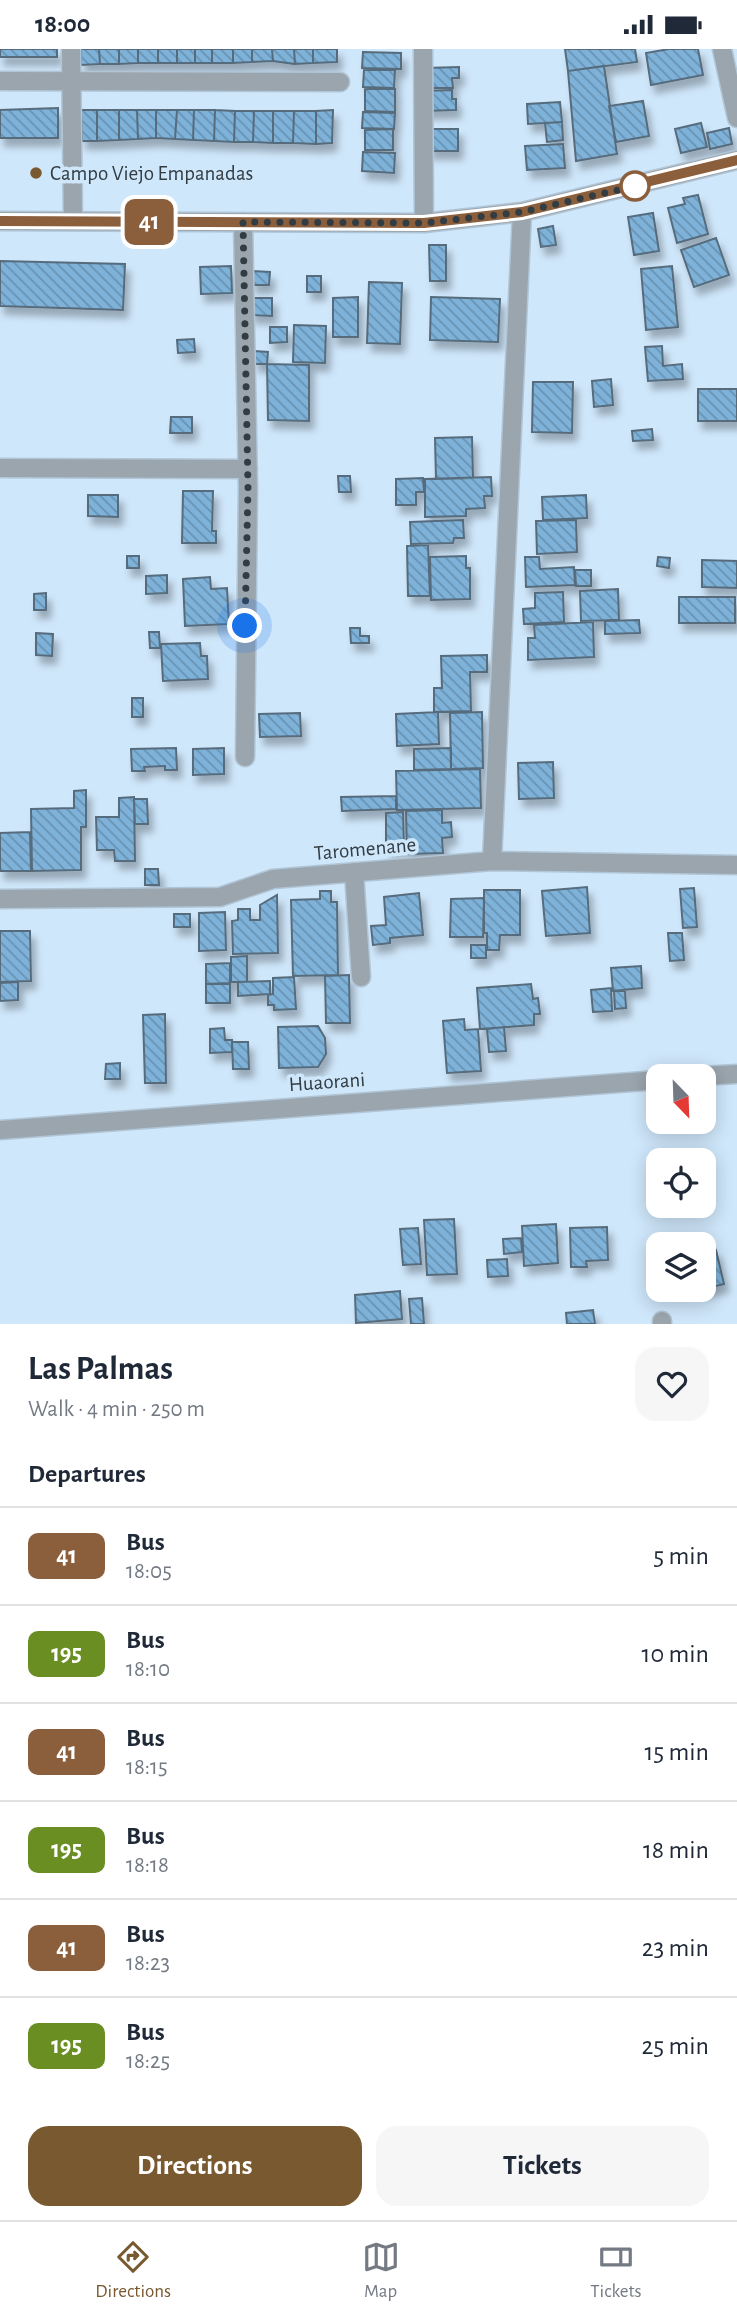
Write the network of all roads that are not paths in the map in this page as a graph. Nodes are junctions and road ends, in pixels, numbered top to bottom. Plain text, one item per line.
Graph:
1 (71, 49) edge
2 (423, 49) edge
3 (722, 49) edge
4 (0, 81) edge
5 (71, 81) junction
6 (340, 82) dead end
7 (737, 118) edge
8 (737, 160) edge
9 (522, 212) junction
10 (0, 221) edge
11 (73, 221) junction
12 (243, 222) junction
13 (424, 223) junction
14 (0, 468) edge
15 (248, 469) junction
16 (245, 757) dead end
17 (492, 861) junction
18 (737, 865) edge
19 (354, 872) junction
20 (0, 899) edge
21 (361, 977) dead end
22 (737, 1074) edge
23 (716, 1075) edge
24 (646, 1081) edge
25 (0, 1130) edge

1 - 5 street
2 - 13 street
3 - 7 street
4 - 5 street
5 - 6 street
5 - 11 street
8 - 9 street
9 - 13 street
9 - 17 street
10 - 11 street
11 - 12 street
12 - 13 street
12 - 15 street
14 - 15 street
15 - 16 street
17 - 18 street, Taromenane
17 - 19 street, Taromenane
19 - 20 street, Taromenane
19 - 21 street
22 - 23 street
24 - 25 street, Huaorani

